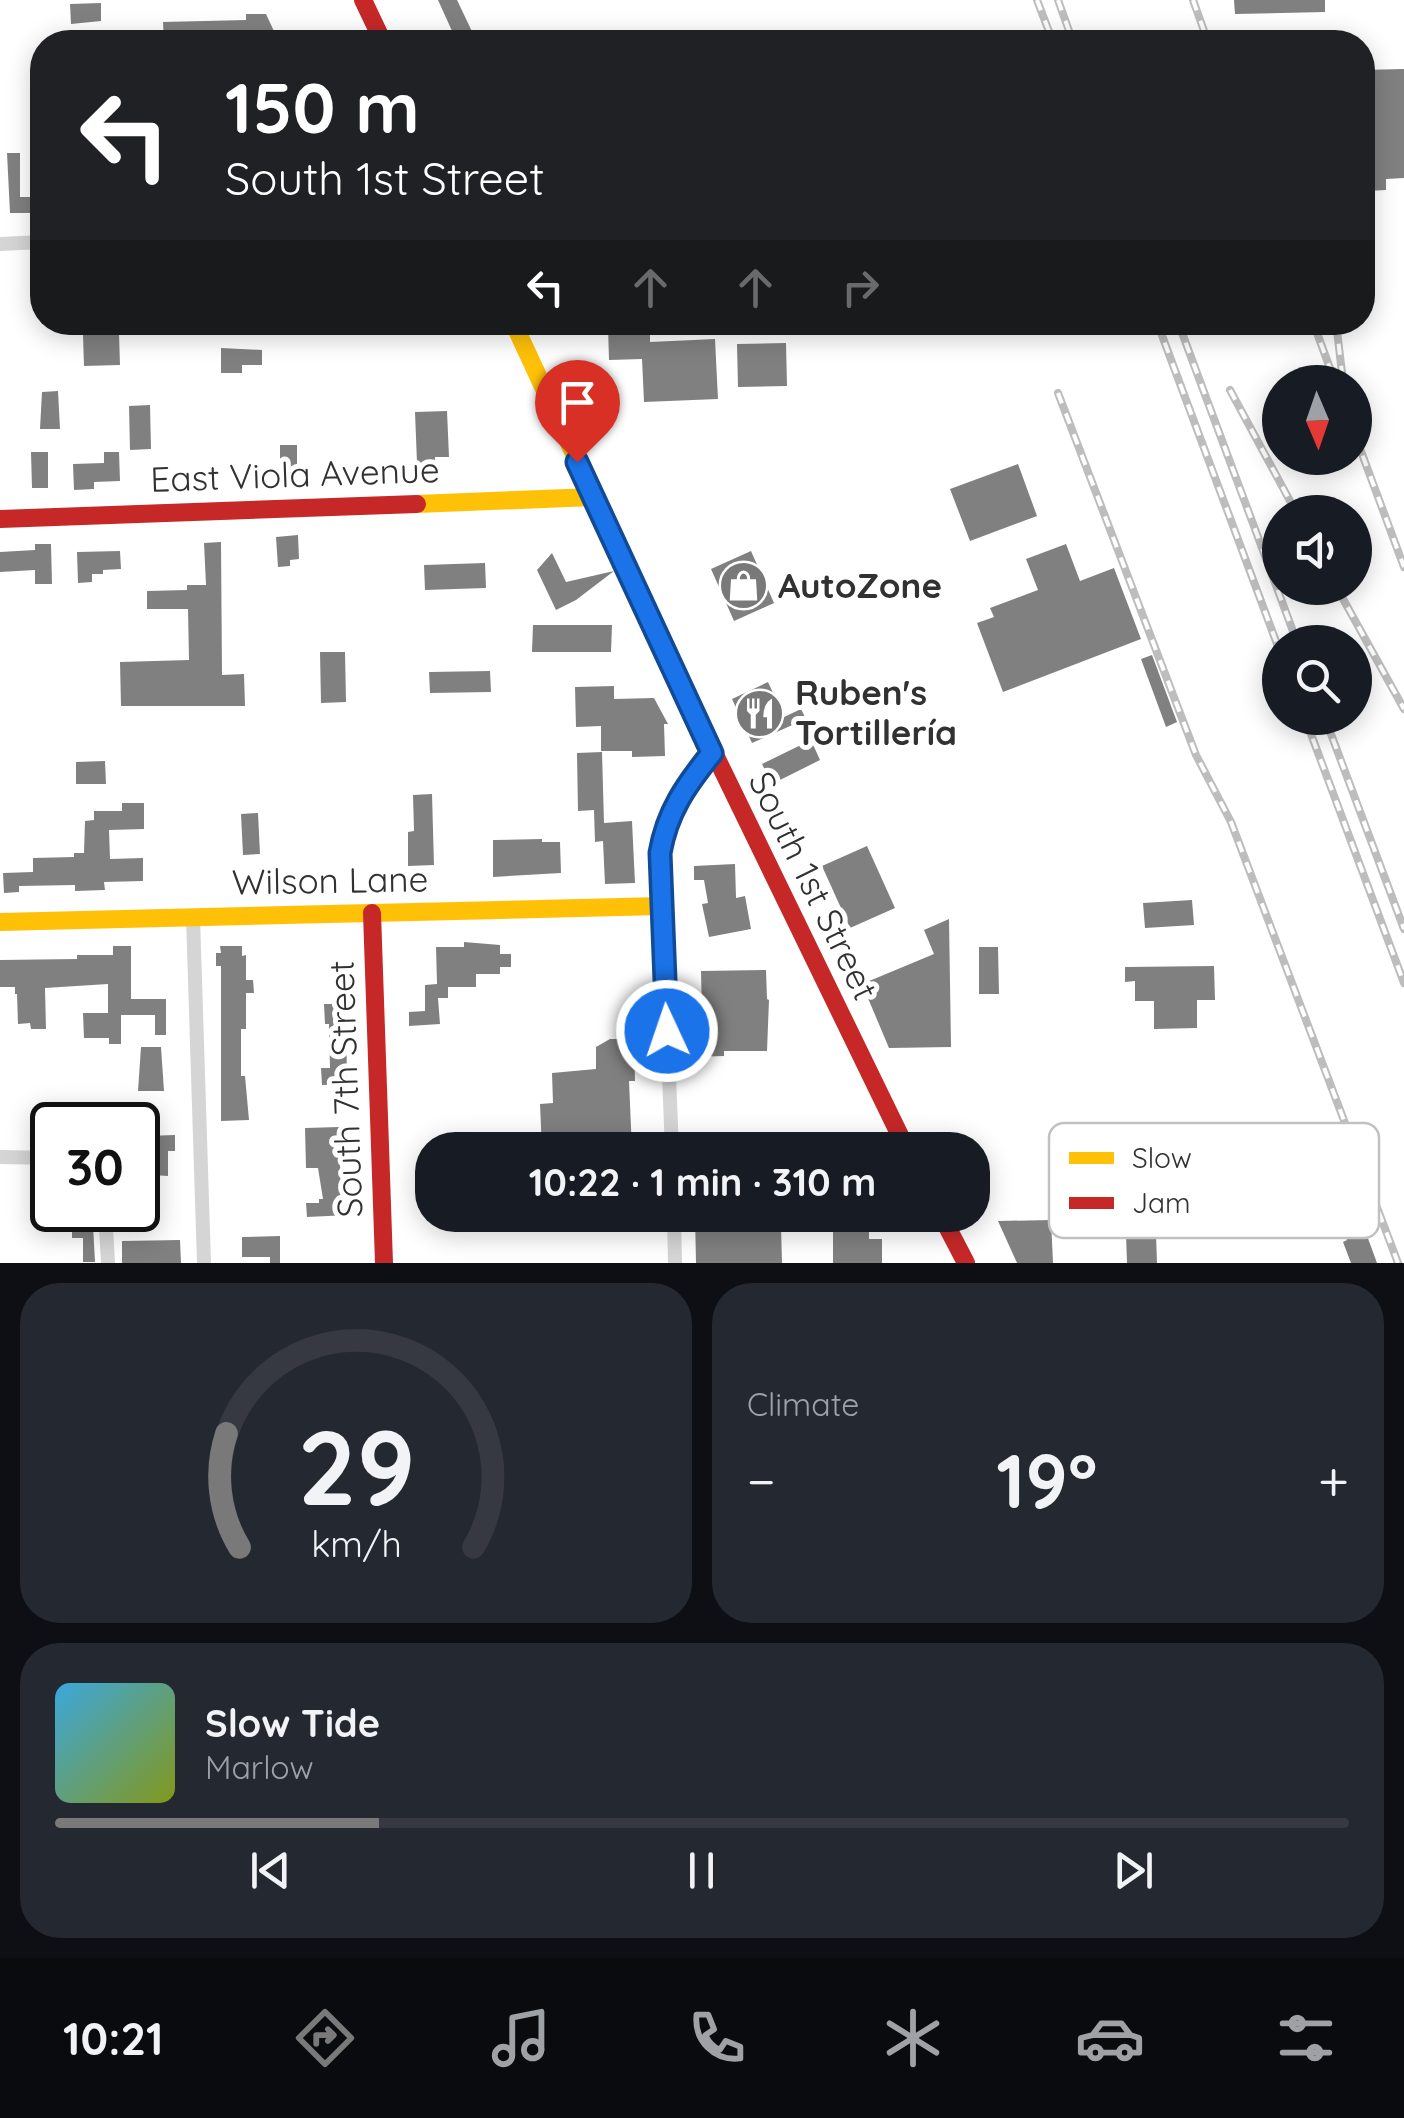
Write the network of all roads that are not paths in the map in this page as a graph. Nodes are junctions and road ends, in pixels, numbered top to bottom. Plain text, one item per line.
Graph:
1 (363, 0) edge
2 (377, 30) edge
3 (30, 243) edge
4 (0, 244) edge
5 (519, 335) edge
6 (593, 497) junction
7 (0, 518) edge
8 (712, 753) junction
9 (662, 906) junction
10 (372, 913) junction
11 (193, 917) junction
12 (0, 922) edge
13 (671, 1132) edge
14 (898, 1132) edge
15 (0, 1157) edge
16 (30, 1158) edge
17 (106, 1232) edge
18 (674, 1232) edge
19 (950, 1232) edge
20 (108, 1263) edge
21 (204, 1263) edge
22 (384, 1263) edge
23 (675, 1263) edge
24 (966, 1263) edge

1 - 2 street
3 - 4 street
5 - 6 street, South 1st Street
6 - 7 street, East Viola Avenue
6 - 8 street, South 1st Street
8 - 9 street
8 - 14 street, South 1st Street
9 - 10 street, Wilson Lane
9 - 13 street
10 - 11 street, Wilson Lane
10 - 22 street, South 7th Street
11 - 12 street, Wilson Lane
11 - 21 street
15 - 16 street
17 - 20 street
18 - 23 street
19 - 24 street

